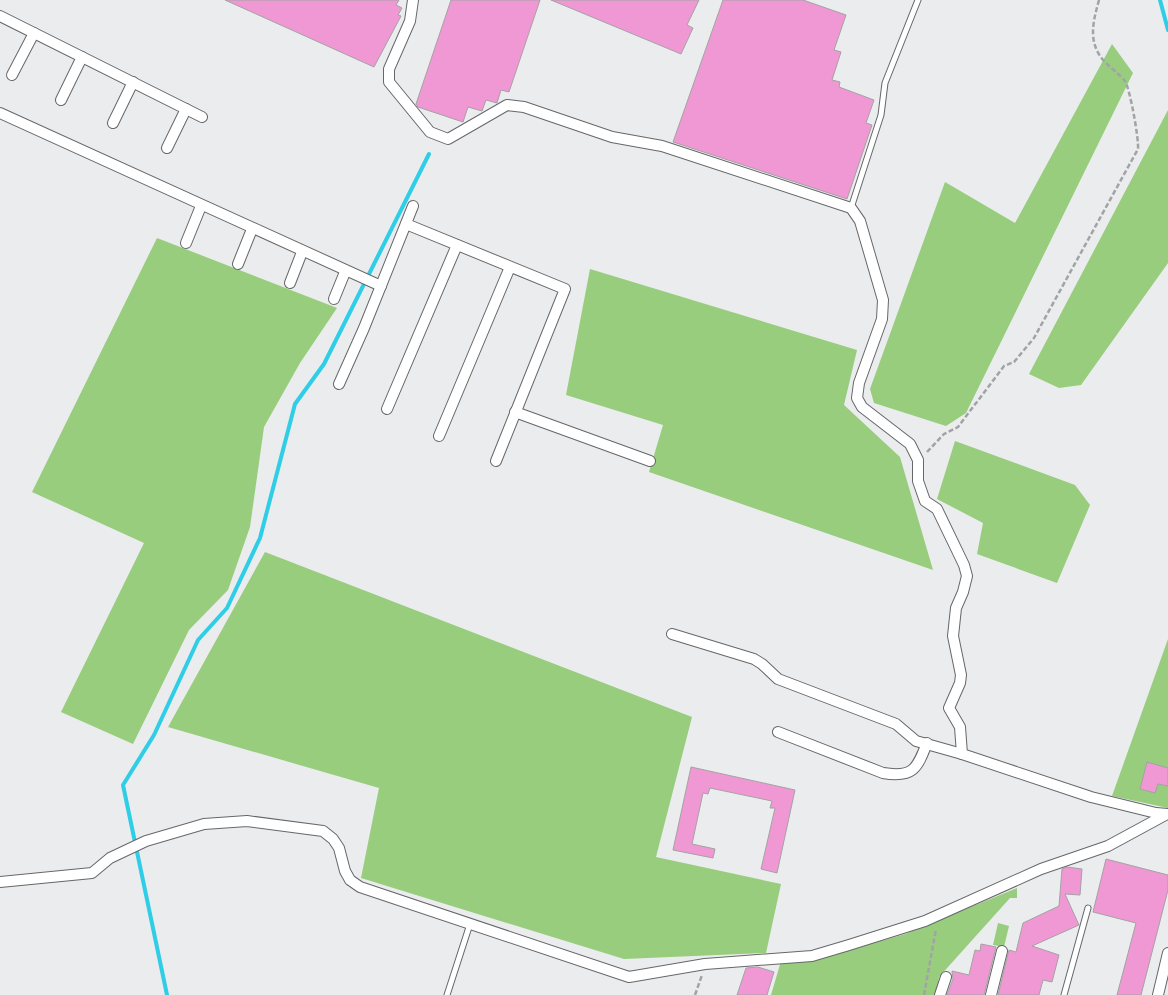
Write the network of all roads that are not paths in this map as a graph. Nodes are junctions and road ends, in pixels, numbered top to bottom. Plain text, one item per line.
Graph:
1 (413, 0) edge
2 (918, 0) edge
3 (0, 16) edge
4 (34, 33) junction
5 (82, 57) junction
6 (12, 75) dead end
7 (134, 82) junction
8 (61, 100) dead end
9 (186, 109) junction
10 (0, 114) edge
11 (202, 117) dead end
12 (113, 123) dead end
13 (167, 148) dead end
14 (201, 206) junction
15 (413, 206) dead end
16 (851, 208) junction
17 (406, 224) junction
18 (252, 229) junction
19 (186, 243) dead end
20 (457, 245) junction
21 (302, 252) junction
22 (238, 264) dead end
23 (510, 267) junction
24 (345, 272) junction
25 (290, 283) dead end
26 (381, 286) junction
27 (334, 299) dead end
28 (339, 384) dead end
29 (387, 409) dead end
30 (515, 412) junction
31 (439, 436) dead end
32 (496, 461) dead end
33 (650, 461) dead end
34 (672, 634) dead end
35 (778, 732) dead end
36 (927, 743) junction
37 (962, 754) junction
38 (1168, 814) edge
39 (0, 882) edge
40 (1088, 908) dead end
41 (470, 923) junction
42 (1002, 951) dead end
43 (1168, 953) edge
44 (946, 977) dead end
45 (447, 995) edge
46 (940, 995) edge
47 (992, 995) edge
48 (1064, 995) edge
49 (1158, 995) edge

1 - 16 street
2 - 16 lane
3 - 4 street
4 - 5 street
4 - 6 street
5 - 7 street
5 - 8 street
7 - 9 street
7 - 12 street
9 - 11 street
9 - 13 street
10 - 14 street
14 - 18 street
14 - 19 street
15 - 17 street
16 - 37 street
17 - 20 street
17 - 26 street
18 - 21 street
18 - 22 street
20 - 23 street
20 - 29 street
21 - 24 street
21 - 25 street
23 - 30 street
23 - 31 street
24 - 26 street
24 - 27 street
26 - 28 street
30 - 32 street
30 - 33 street
34 - 36 street
35 - 36 street
36 - 37 street
37 - 38 street
38 - 41 street
39 - 41 street
40 - 48 lane
41 - 45 lane
42 - 47 street
43 - 49 street
44 - 46 street

